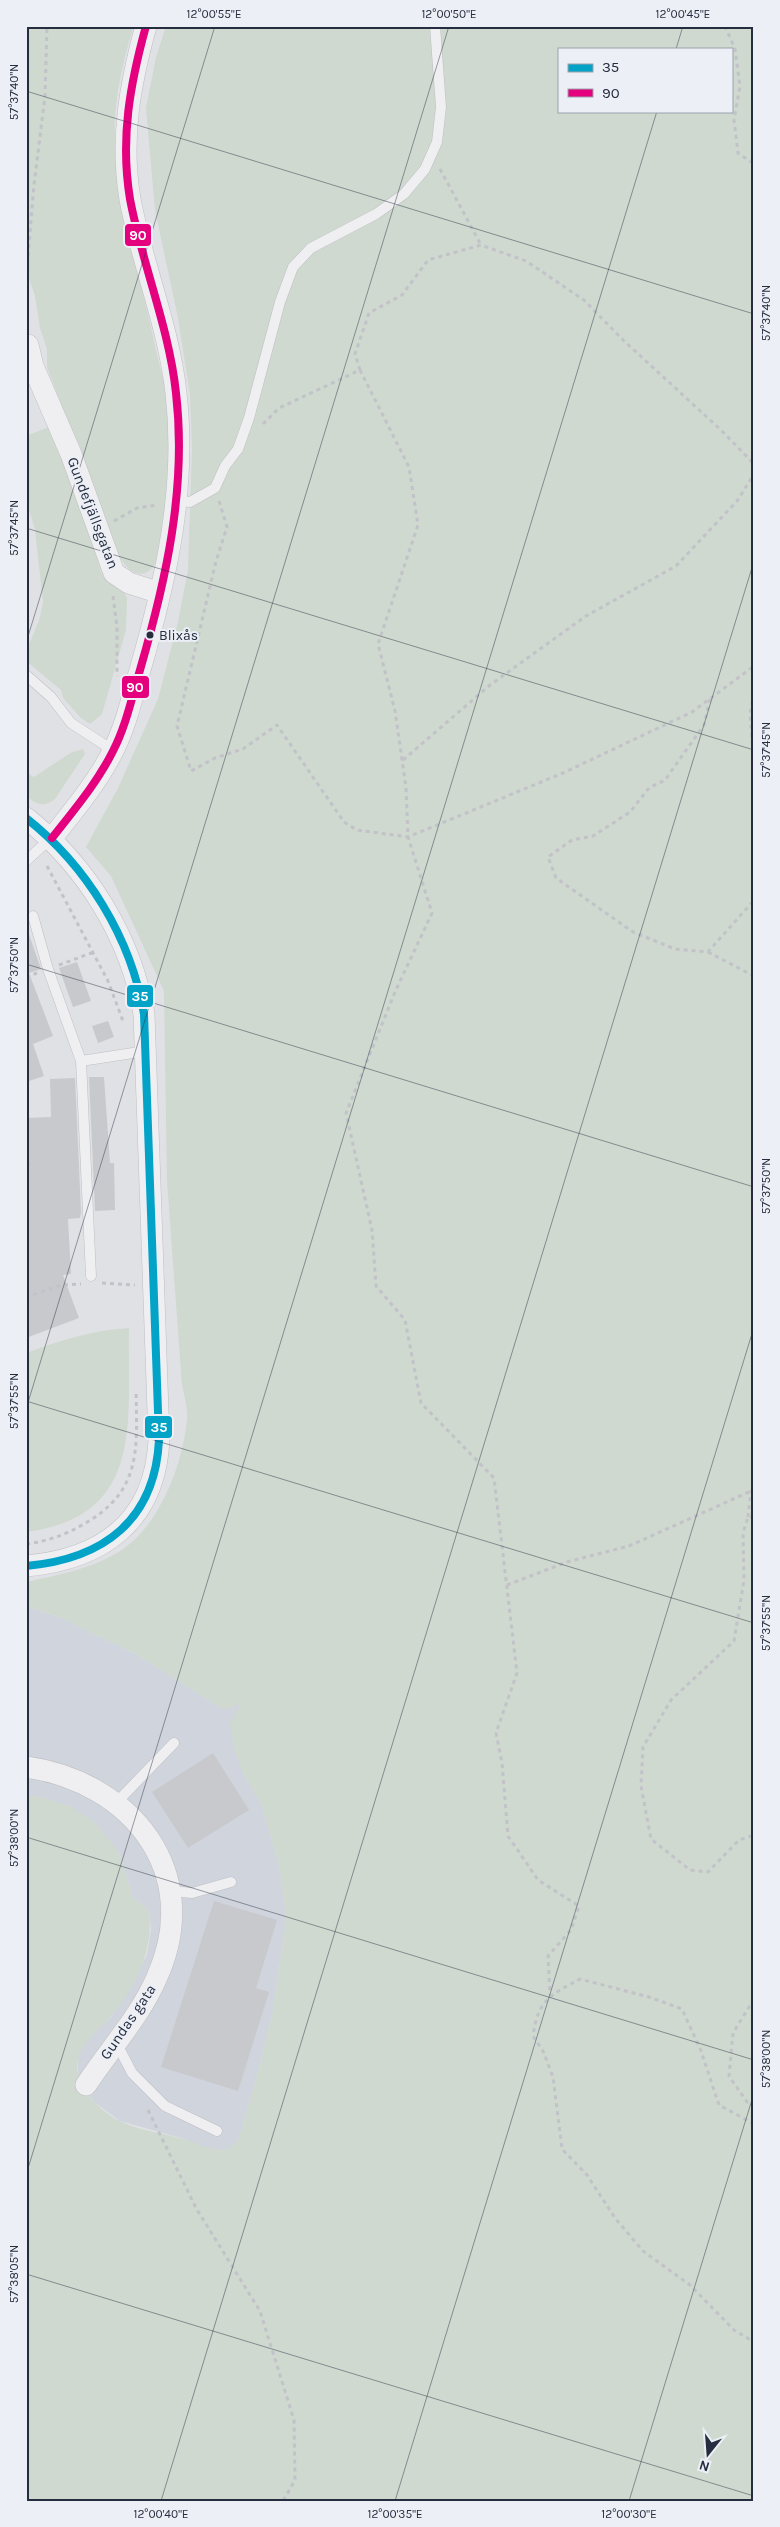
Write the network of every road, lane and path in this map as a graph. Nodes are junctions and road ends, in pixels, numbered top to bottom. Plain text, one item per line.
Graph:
1 (47, 26) edge
2 (146, 26) edge
3 (435, 26) edge
4 (725, 26) edge
5 (432, 154) junction
6 (754, 164) edge
7 (481, 246) junction
8 (26, 280) edge
9 (28, 345) dead end
10 (30, 367) edge
11 (360, 370) junction
12 (258, 428) dead end
13 (754, 464) edge
14 (754, 474) edge
15 (215, 488) junction
16 (177, 501) junction
17 (99, 528) junction
18 (114, 573) junction
19 (160, 593) junction
20 (754, 666) edge
21 (26, 675) edge
22 (116, 679) dead end
23 (754, 693) edge
24 (710, 698) junction
25 (114, 751) junction
26 (402, 761) junction
27 (754, 768) edge
28 (26, 818) edge
29 (408, 837) junction
30 (52, 838) junction
31 (37, 853) junction
32 (26, 861) edge
33 (754, 900) edge
34 (33, 916) dead end
35 (708, 952) junction
36 (754, 976) edge
37 (123, 1024) dead end
38 (146, 1051) junction
39 (82, 1061) junction
40 (34, 1163) dead end
41 (26, 1164) edge
42 (90, 1276) dead end
43 (134, 1279) dead end
44 (135, 1294) dead end
45 (136, 1382) dead end
46 (752, 1490) edge
47 (748, 1517) junction
48 (754, 1517) edge
49 (26, 1544) edge
50 (26, 1566) edge
51 (507, 1585) junction
52 (174, 1743) dead end
53 (26, 1767) edge
54 (117, 1802) junction
55 (754, 1835) edge
56 (231, 1882) dead end
57 (172, 1892) junction
58 (550, 1995) junction
59 (754, 1999) edge
60 (116, 2041) junction
61 (86, 2084) dead end
62 (754, 2104) edge
63 (146, 2105) dead end
64 (754, 2124) edge
65 (217, 2131) dead end
66 (754, 2342) edge
67 (283, 2501) edge

1 - 8 path
2 - 16 street
3 - 5 lane
4 - 6 path
5 - 7 path
5 - 15 lane
7 - 11 path
7 - 13 path
9 - 10 street, Gundefjällsgatan
10 - 17 street, Gundefjällsgatan
11 - 12 path
11 - 26 path
14 - 26 path
15 - 16 lane
15 - 29 path
16 - 17 path
16 - 19 street
17 - 18 street, Gundefjällsgatan
18 - 19 street, Gundefjällsgatan
18 - 22 path
19 - 25 street
20 - 24 path
21 - 25 lane
23 - 27 path
24 - 29 path
24 - 35 path
25 - 30 street
26 - 29 path
28 - 30 street
29 - 51 path
30 - 31 lane
30 - 38 street
31 - 32 lane
31 - 37 path
33 - 35 path
34 - 39 lane
35 - 36 path
38 - 39 lane
38 - 50 street
39 - 42 lane
40 - 41 path
43 - 44 path
45 - 49 path
46 - 47 path
46 - 51 path
47 - 48 path
47 - 55 path
51 - 58 path
52 - 54 lane
53 - 54 street, Gundas gata
54 - 57 street, Gundas gata
56 - 57 lane
57 - 60 street, Gundas gata
58 - 64 path
58 - 66 path
59 - 62 path
60 - 61 street, Gundas gata
60 - 65 lane
63 - 67 path

